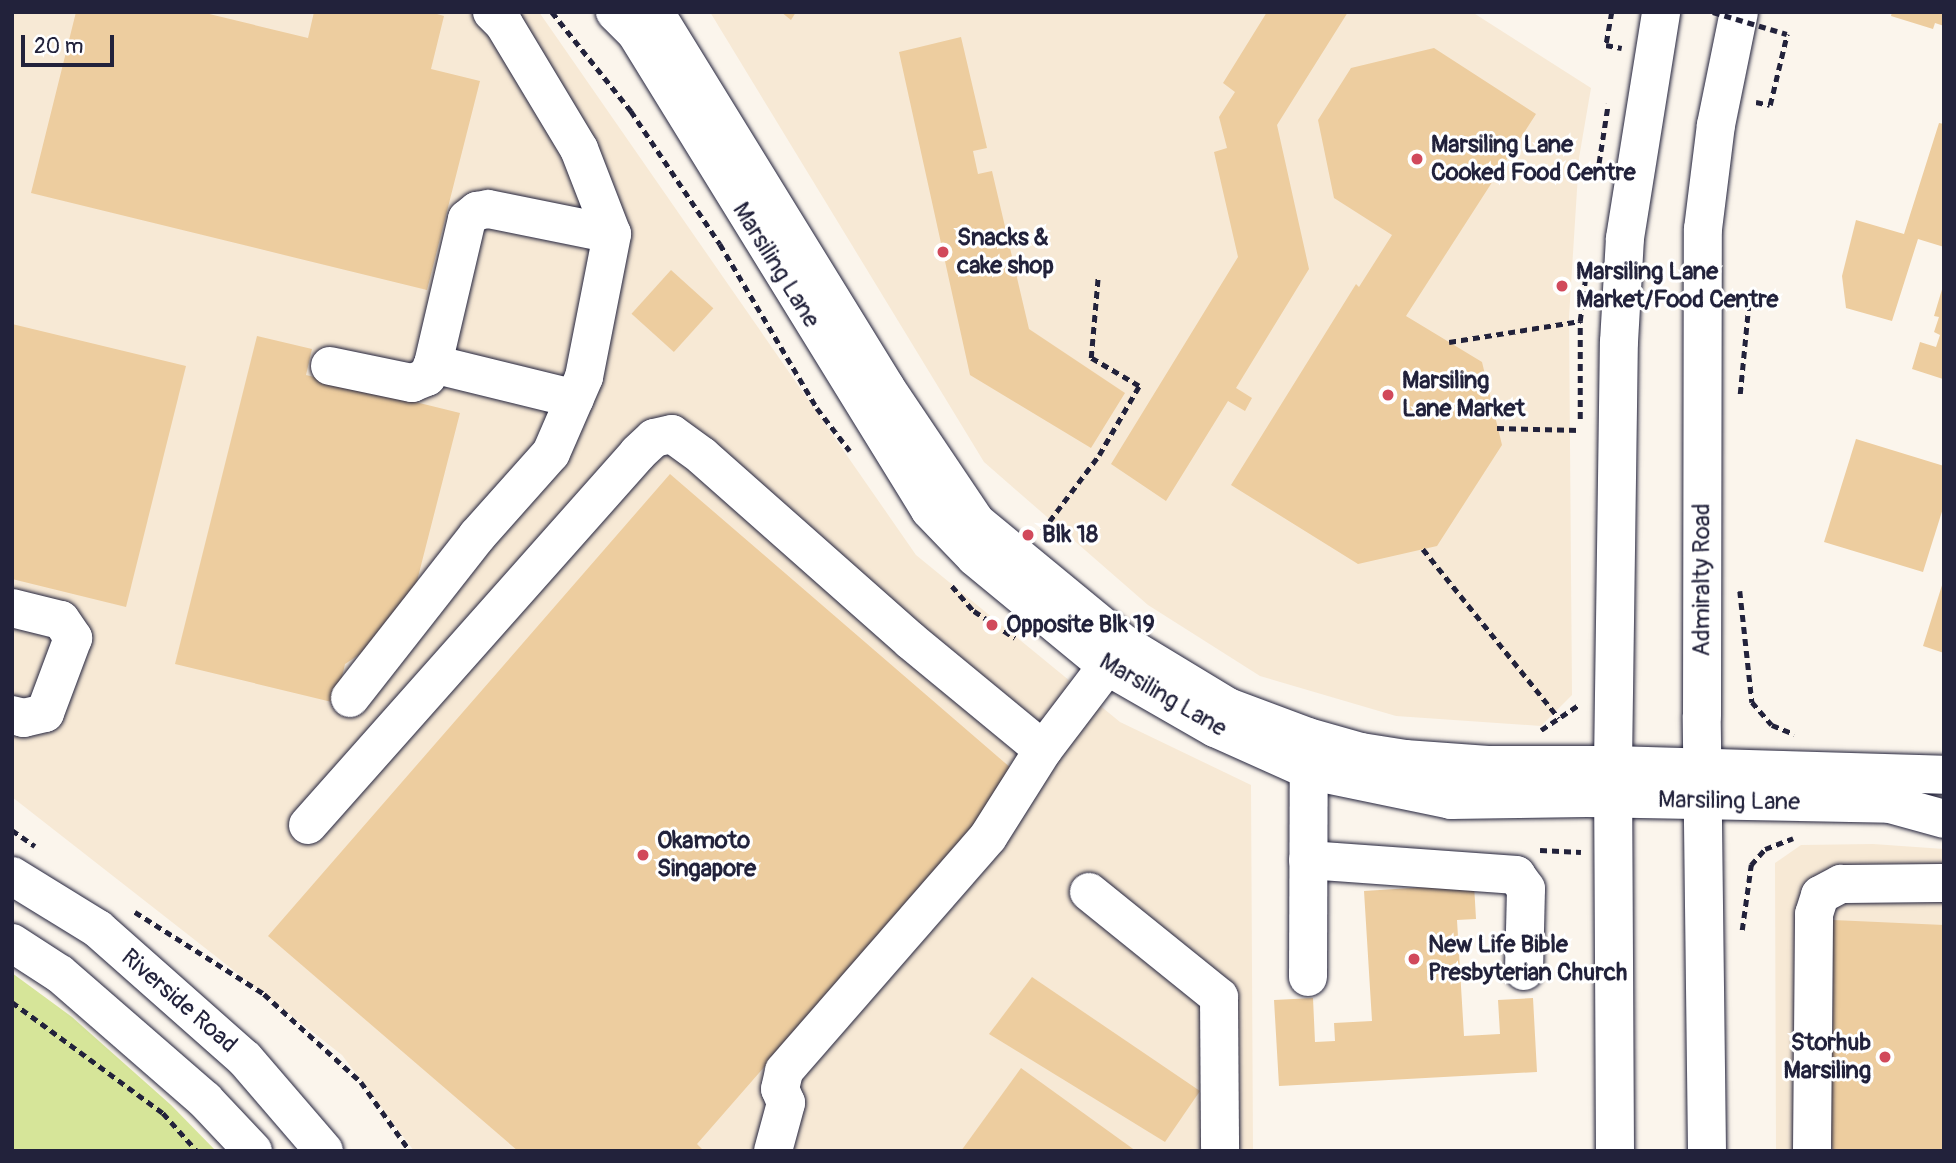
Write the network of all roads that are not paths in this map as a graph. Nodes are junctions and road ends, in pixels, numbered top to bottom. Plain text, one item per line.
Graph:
1 (492, 12) edge
2 (615, 12) edge
3 (652, 12) edge
4 (1661, 12) edge
5 (1739, 12) edge
6 (704, 122) junction
7 (612, 234) junction
8 (433, 363) junction
9 (330, 366) dead end
10 (575, 399) junction
11 (12, 608) edge
12 (1115, 655) junction
13 (350, 698) dead end
14 (12, 715) edge
15 (1043, 750) junction
16 (1310, 754) junction
17 (1944, 775) edge
18 (1614, 782) junction
19 (1702, 784) junction
20 (1944, 819) edge
21 (308, 825) dead end
22 (1308, 860) junction
23 (12, 876) edge
24 (1944, 884) edge
25 (1089, 891) dead end
26 (12, 943) edge
27 (1524, 971) dead end
28 (1308, 977) dead end
29 (253, 1151) edge
30 (324, 1151) edge
31 (774, 1151) edge
32 (1220, 1151) edge
33 (1615, 1151) edge
34 (1707, 1151) edge
35 (1812, 1151) edge

1 - 7 main road
2 - 6 main road, Marsiling Lane
3 - 6 main road, Marsiling Lane
4 - 18 main road
5 - 19 main road, Admiralty Road
6 - 12 main road, Marsiling Lane
7 - 8 main road
7 - 10 main road
8 - 9 main road
8 - 10 main road
10 - 13 main road
11 - 14 main road
12 - 15 main road
12 - 16 main road, Marsiling Lane
15 - 21 main road
15 - 31 main road
16 - 18 main road, Marsiling Lane
16 - 22 main road
17 - 19 main road, Marsiling Lane
18 - 19 main road, Marsiling Lane
18 - 33 main road
19 - 20 main road, Marsiling Lane
19 - 34 main road, Admiralty Road
22 - 27 main road
22 - 28 main road
23 - 30 main road, Riverside Road
24 - 35 main road
25 - 32 main road
26 - 29 main road

